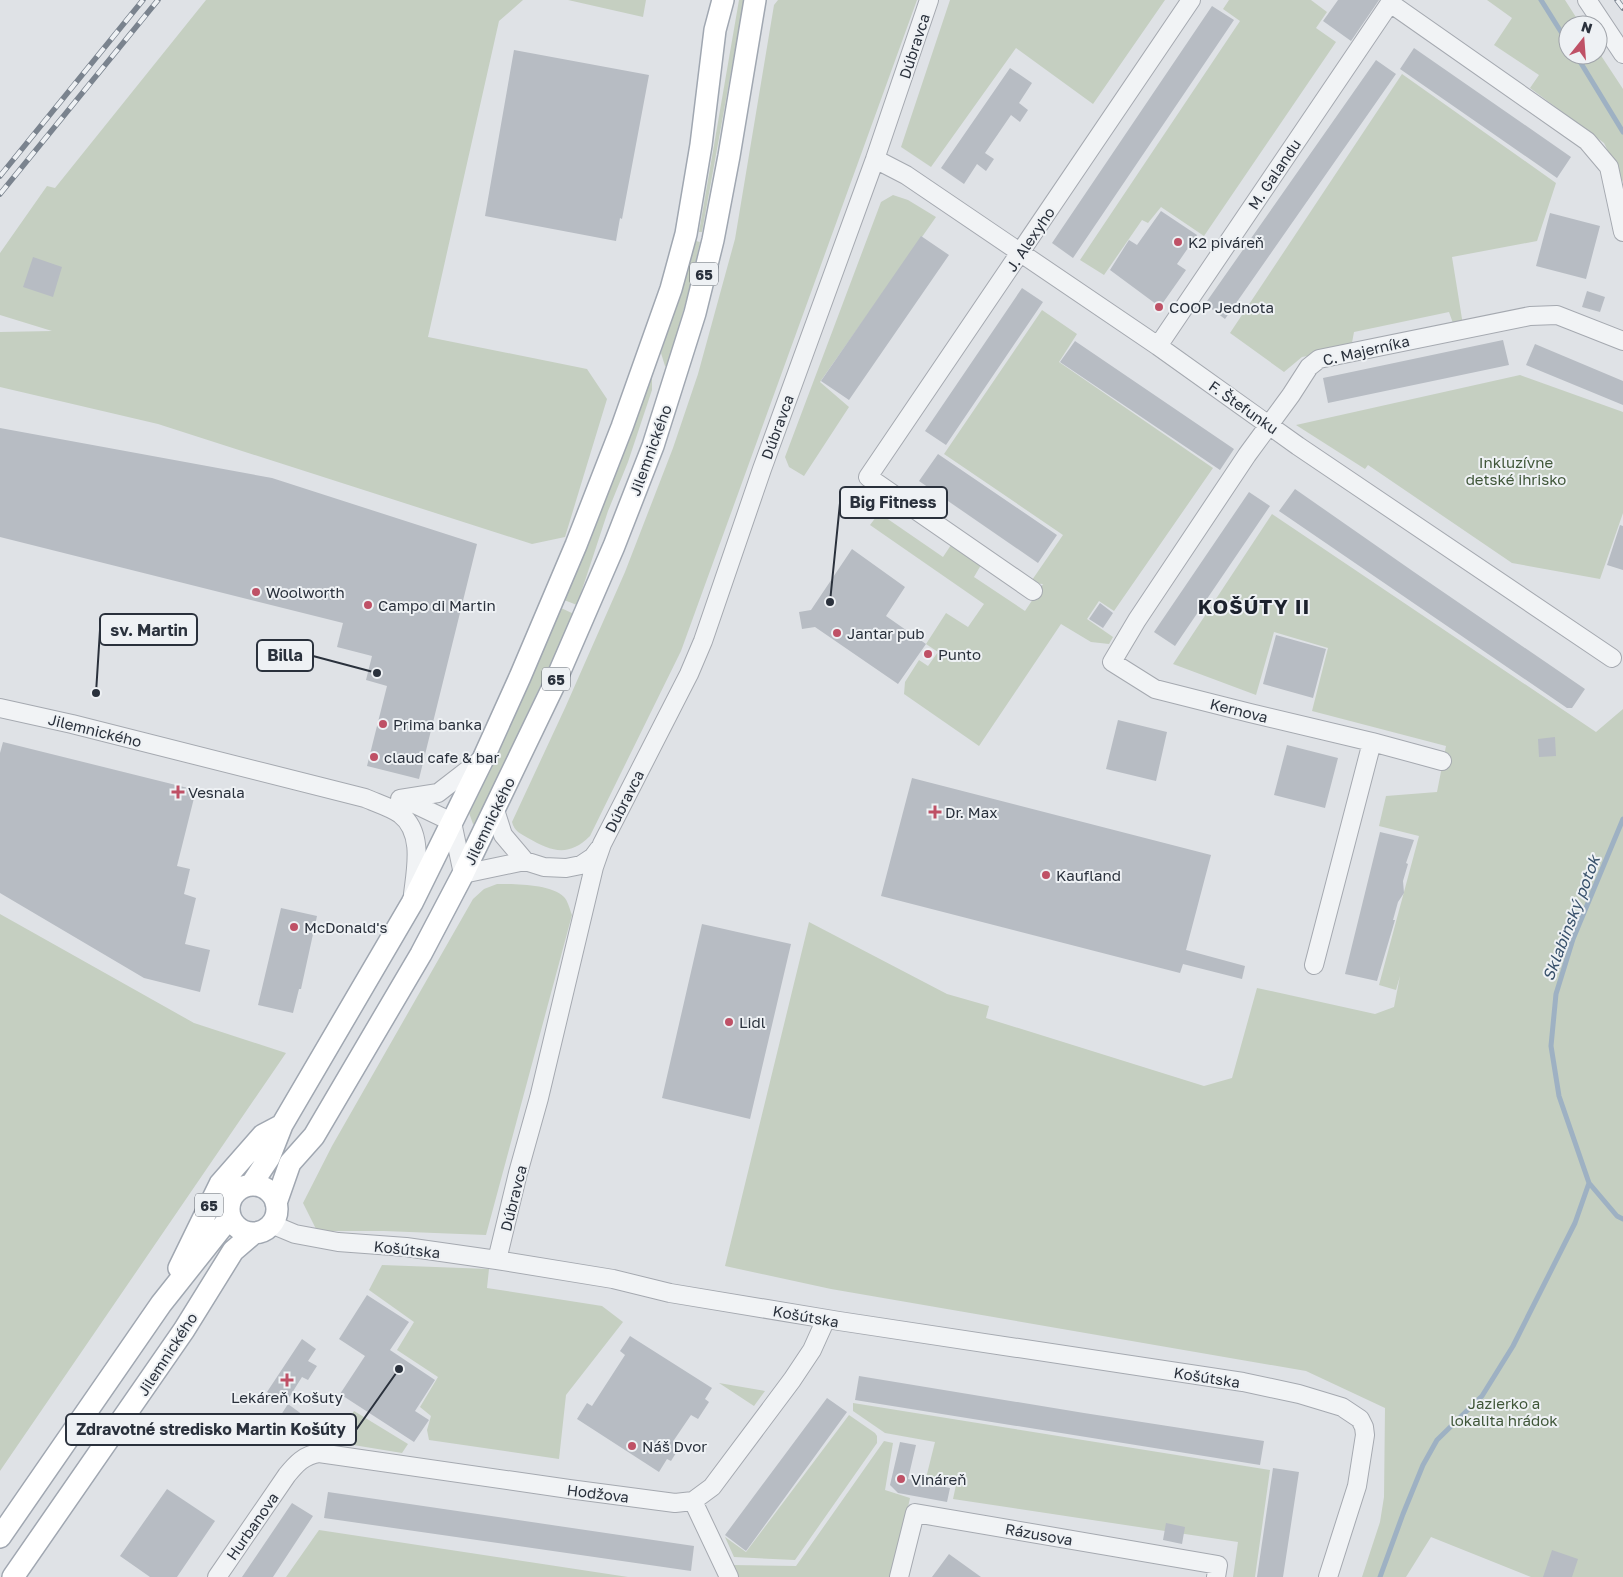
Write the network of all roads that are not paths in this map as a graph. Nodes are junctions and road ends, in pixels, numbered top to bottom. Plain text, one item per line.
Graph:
1 (710, 0) edge
2 (724, 0) edge
3 (755, 0) edge
4 (929, 0) edge
5 (1191, 0) edge
6 (1587, 0) edge
7 (1391, 2) edge
8 (715, 30) junction
9 (1623, 54) edge
10 (875, 158) junction
11 (1623, 232) edge
12 (1020, 253) junction
13 (1623, 341) edge
14 (1158, 346) junction
15 (1269, 425) junction
16 (1034, 591) dead end
17 (1612, 658) dead end
18 (1112, 662) joint
19 (0, 708) edge
20 (1372, 742) junction
21 (483, 759) junction
22 (1442, 760) dead end
23 (364, 798) junction
24 (404, 799) junction
25 (495, 810) junction
26 (452, 822) junction
27 (602, 844) junction
28 (525, 861) junction
29 (463, 874) junction
30 (412, 903) junction
31 (1314, 965) dead end
32 (282, 1125) junction
33 (250, 1185) junction
34 (276, 1203) junction
35 (230, 1217) junction
36 (263, 1229) junction
37 (498, 1260) junction
38 (161, 1304) junction
39 (826, 1319) junction
40 (287, 1475) joint
41 (694, 1501) junction
42 (0, 1537) edge
43 (13, 1577) edge
44 (217, 1577) edge
45 (729, 1577) edge
46 (899, 1577) edge
47 (1216, 1577) edge
48 (1328, 1577) edge

1 - 8 main road
2 - 8 main road, Jilemnického / 65
3 - 25 main road, Jilemnického / 65
4 - 10 street, Dúbravca
5 - 12 street, J. Alexyho
6 - 9 street
7 - 11 street, M. Galandu
7 - 14 street, M. Galandu
8 - 21 main road, Jilemnického / 65
10 - 12 street, F. Štefunku
10 - 27 street, Dúbravca
12 - 14 street, F. Štefunku
12 - 16 street, J. Alexyho
13 - 15 street, C. Majerníka
14 - 15 street, F. Štefunku
15 - 17 street, F. Štefunku
15 - 18 street, C. Majerníka
18 - 20 street, Kernova
19 - 23 street, Jilemnického
20 - 22 street, Kernova
20 - 31 street
21 - 24 street, Jilemnického
21 - 26 main road, Jilemnického / 65
23 - 24 street, Jilemnického
23 - 30 street, Jilemnického
24 - 26 street, Jilemnického
25 - 28 street
25 - 29 main road, Jilemnického / 65
26 - 29 street, Jilemnického
26 - 30 main road, Jilemnického / 65
27 - 28 street, Dúbravca
27 - 37 street, Dúbravca
28 - 29 street, Dúbravca
29 - 34 main road, Jilemnického / 65
30 - 32 main road, Jilemnického / 65
32 - 33 main road, Jilemnického / 65
32 - 38 main road, Jilemnického / 65
33 - 34 main road
33 - 35 main road, Jilemnického / 65
34 - 36 main road, Jilemnického / 65
35 - 36 main road, 65
35 - 38 main road, Jilemnického / 65
36 - 37 street, Košútska
36 - 43 main road, Jilemnického
37 - 39 street, Košútska
38 - 42 main road, Jilemnického / 65
39 - 41 street
39 - 48 street, Košútska
40 - 41 street, Hodžova
40 - 44 street, Hurbanova
41 - 45 street
46 - 47 street, Rázusova

